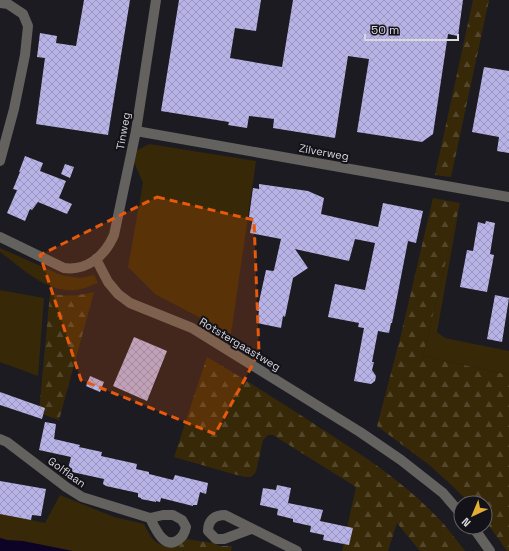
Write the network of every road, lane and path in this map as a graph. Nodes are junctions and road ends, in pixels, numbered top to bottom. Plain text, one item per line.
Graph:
1 (156, 0) edge
2 (0, 3) edge
3 (136, 131) junction
4 (0, 161) edge
5 (509, 198) edge
6 (0, 237) edge
7 (96, 259) junction
8 (0, 438) edge
9 (453, 505) edge
10 (150, 518) dead end
11 (251, 529) dead end
12 (479, 535) edge
13 (297, 551) edge
14 (490, 551) edge

1 - 3 street, Tinweg
2 - 4 street
3 - 5 street, Zilverweg
3 - 7 street, Tinweg
6 - 7 street
7 - 9 street, Rotstergaastweg
8 - 10 street, Golflaan
11 - 13 street
12 - 14 street

